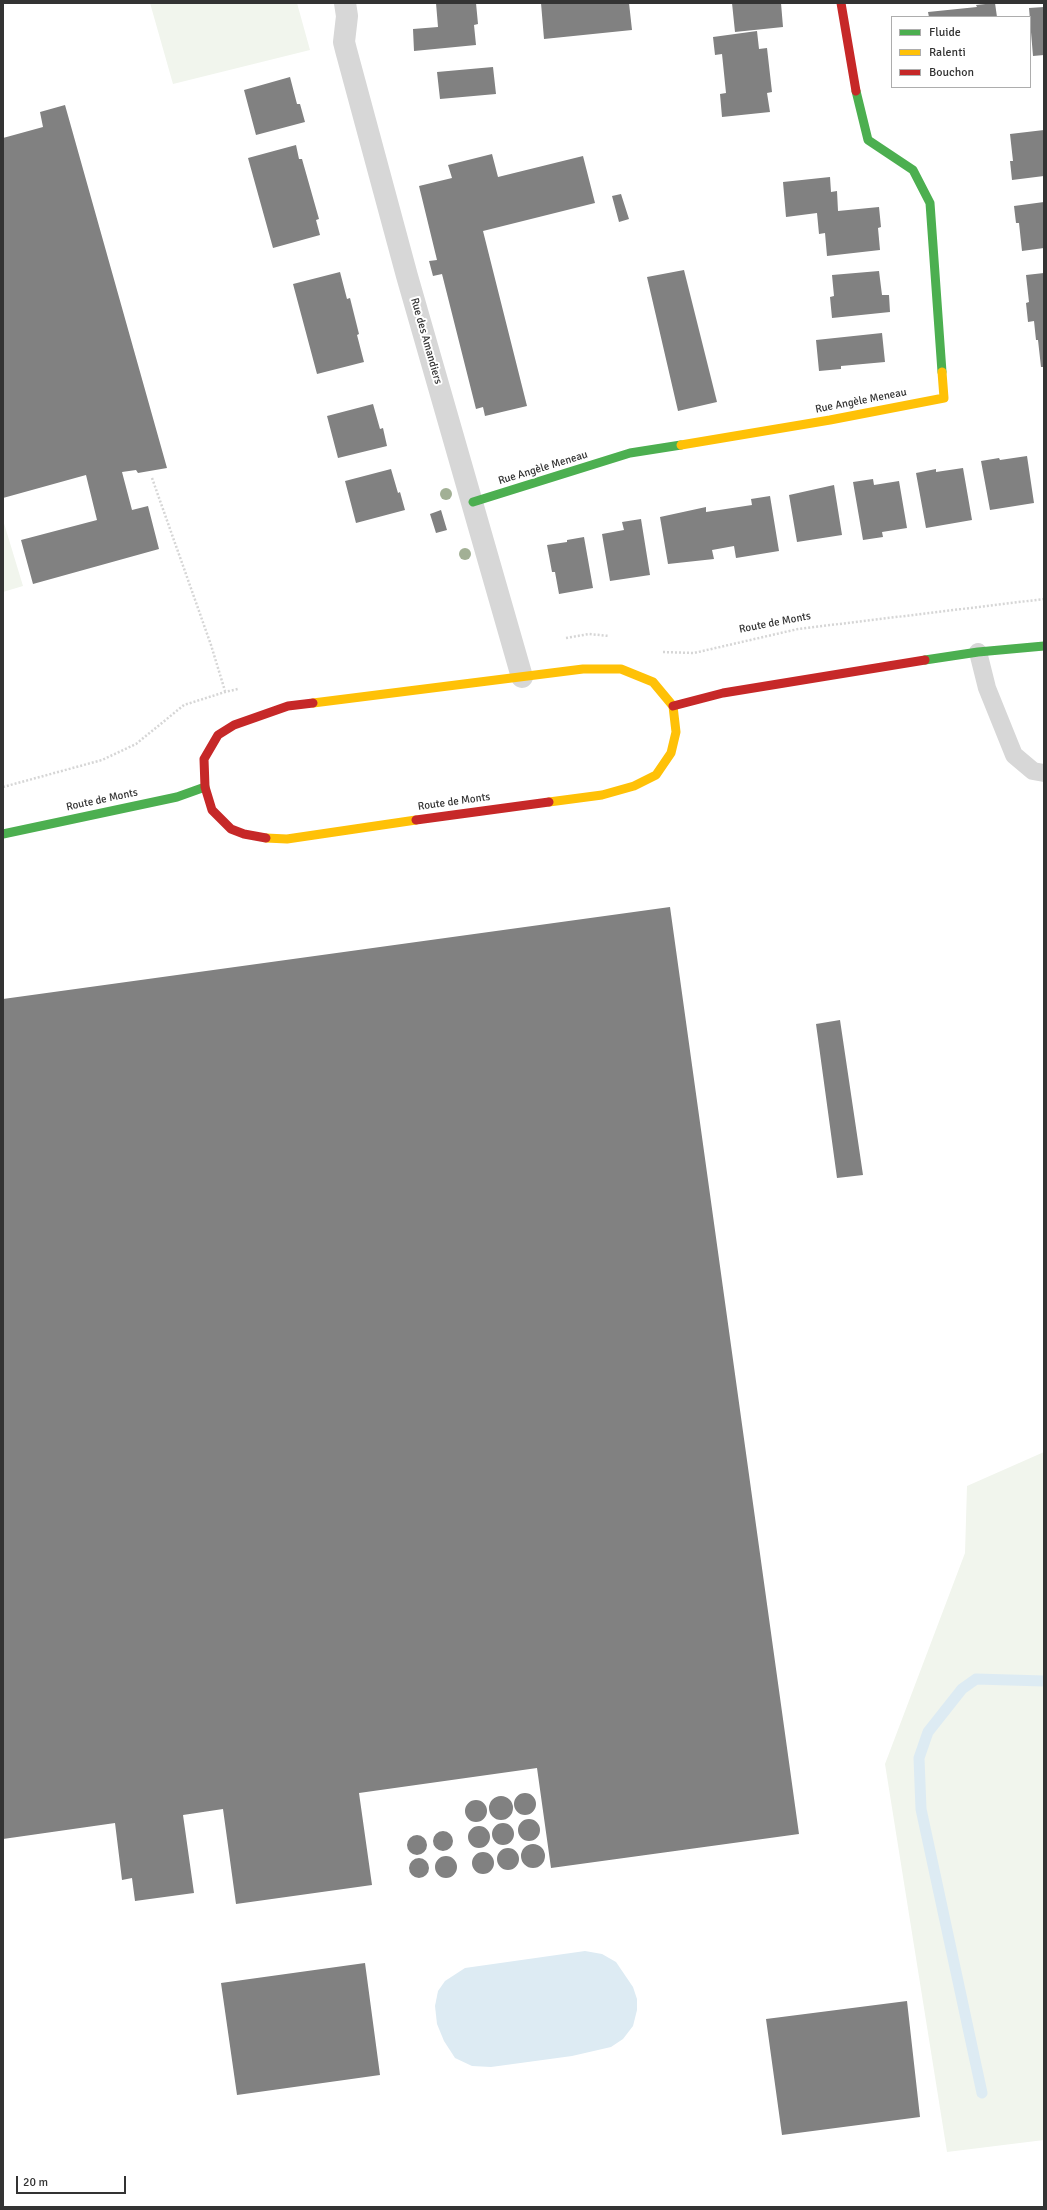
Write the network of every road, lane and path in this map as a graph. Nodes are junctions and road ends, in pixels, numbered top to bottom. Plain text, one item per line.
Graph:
1 (344, 3) edge
2 (841, 3) edge
3 (152, 478) dead end
4 (473, 502) junction
5 (1044, 599) edge
6 (610, 637) dead end
7 (1044, 646) edge
8 (515, 648) junction
9 (658, 652) dead end
10 (978, 652) junction
11 (522, 677) junction
12 (673, 706) junction
13 (234, 725) junction
14 (1044, 773) edge
15 (205, 787) junction
16 (3, 834) edge

1 - 4 street, Rue des Amandiers
2 - 4 main road, Rue Angèle Meneau
3 - 13 path
4 - 8 street, Rue des Amandiers
5 - 9 path, Route de Monts
6 - 8 path
7 - 10 main road
8 - 11 street, Rue des Amandiers
10 - 12 main road
10 - 14 lane
11 - 12 main road, Route de Monts
11 - 13 main road, Route de Monts
12 - 15 main road, Route de Monts
13 - 15 main road, Route de Monts
15 - 16 main road, Route de Monts

